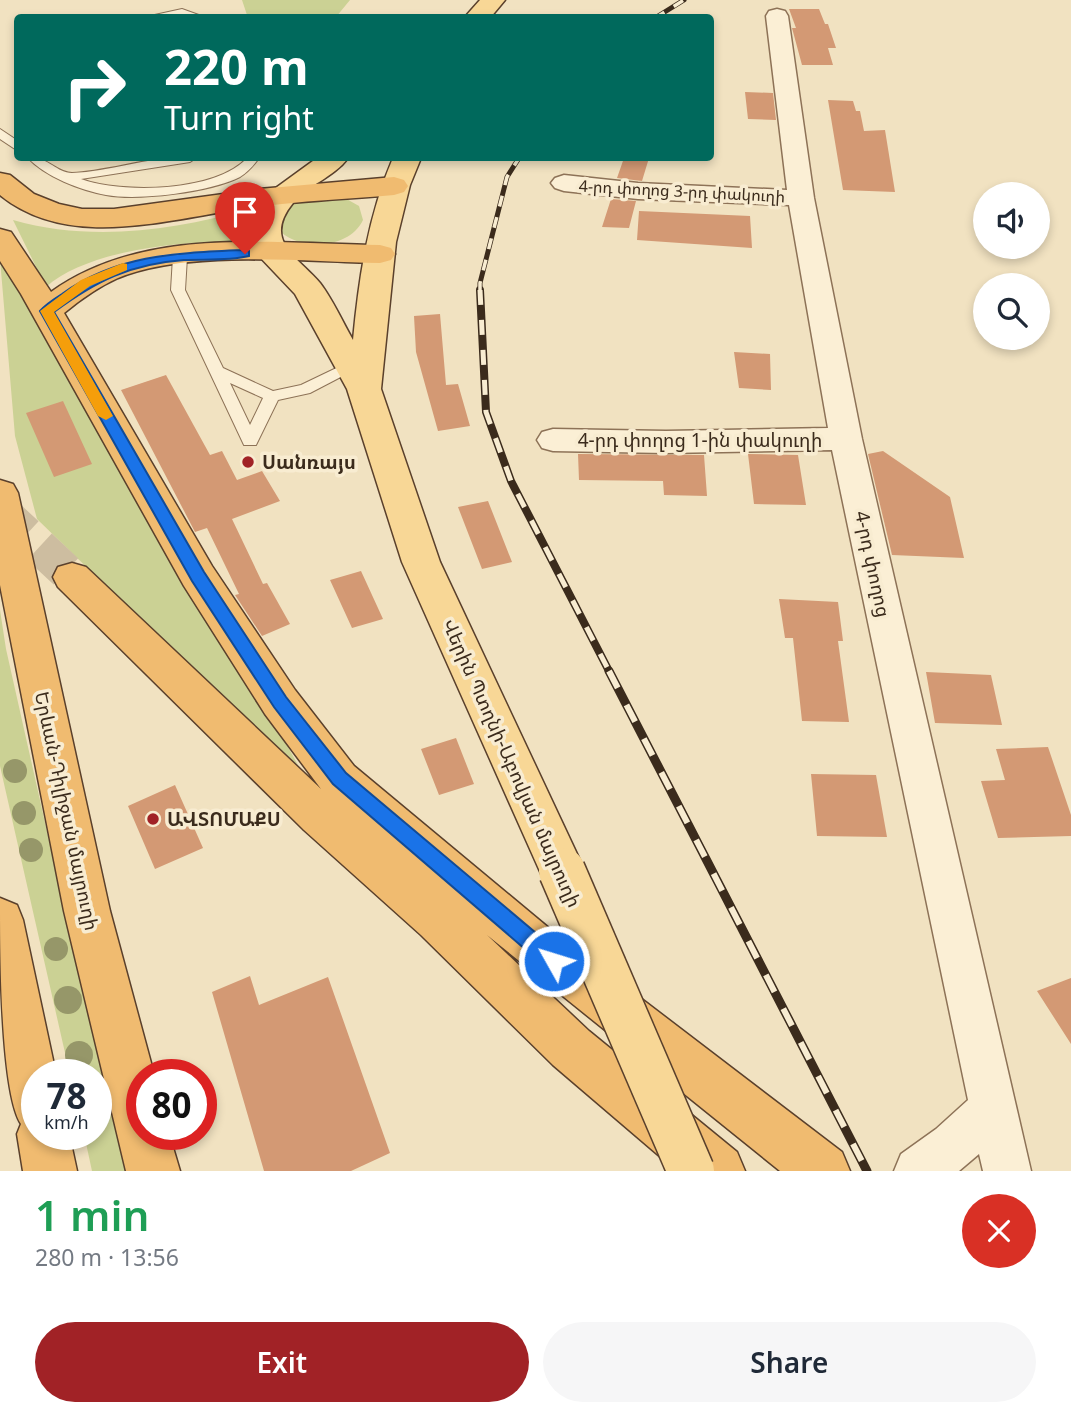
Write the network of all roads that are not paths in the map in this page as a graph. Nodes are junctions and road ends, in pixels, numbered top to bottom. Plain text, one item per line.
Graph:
1 (493, 0) edge
2 (170, 14) edge
3 (189, 14) edge
4 (480, 14) edge
5 (777, 16) dead end
6 (0, 133) edge
7 (14, 144) edge
8 (39, 161) edge
9 (153, 161) edge
10 (251, 161) edge
11 (330, 161) edge
12 (406, 161) edge
13 (56, 169) edge
14 (0, 181) edge
15 (564, 183) dead end
16 (394, 186) junction
17 (283, 196) junction
18 (801, 198) junction
19 (0, 238) edge
20 (272, 254) junction
21 (380, 254) junction
22 (180, 257) junction
23 (47, 311) junction
24 (216, 371) junction
25 (357, 378) junction
26 (272, 396) junction
27 (846, 439) junction
28 (553, 440) dead end
29 (0, 493) edge
30 (72, 577) tunnel mouth
31 (0, 926) edge
32 (27, 1059) edge
33 (126, 1064) edge
34 (993, 1109) junction
35 (46, 1150) edge
36 (148, 1150) edge
37 (50, 1171) edge
38 (153, 1171) edge
39 (691, 1171) edge
40 (718, 1171) edge
41 (823, 1171) edge
42 (918, 1171) edge
43 (1007, 1171) edge

1 - 4 main road
2 - 3 lane
5 - 18 street, 4-րդ փողոց
6 - 7 lane
8 - 13 lane
9 - 13 lane
10 - 13 lane
11 - 17 main road
12 - 16 main road, Վերին Պտղնի-Աբովյան մայրուղի
14 - 17 highway
15 - 18 street, 4-րդ փողոց 3-րդ փակուղի
16 - 17 highway
16 - 21 main road, Վերին Պտղնի-Աբովյան մայրուղի
17 - 20 main road
18 - 27 street, 4-րդ փողոց
19 - 23 highway
20 - 21 highway
20 - 22 highway
20 - 25 main road, Վերին Պտղնի-Աբովյան մայրուղի
21 - 25 main road, Վերին Պտղնի-Աբովյան մայրուղի
22 - 23 highway
22 - 24 lane
23 - 41 highway
24 - 26 lane
24 - 26 lane
25 - 26 lane
25 - 39 main road, Վերին Պտղնի-Աբովյան մայրուղի, bridge
27 - 28 street, 4-րդ փողոց 1-ին փակուղի
27 - 34 street, 4-րդ փողոց
29 - 33 highway, Երևան-Դիլիջան մայրուղի
30 - 40 highway
31 - 32 highway
34 - 42 street
34 - 43 street, 4-րդ փողոց
35 - 37 highway
36 - 38 highway

